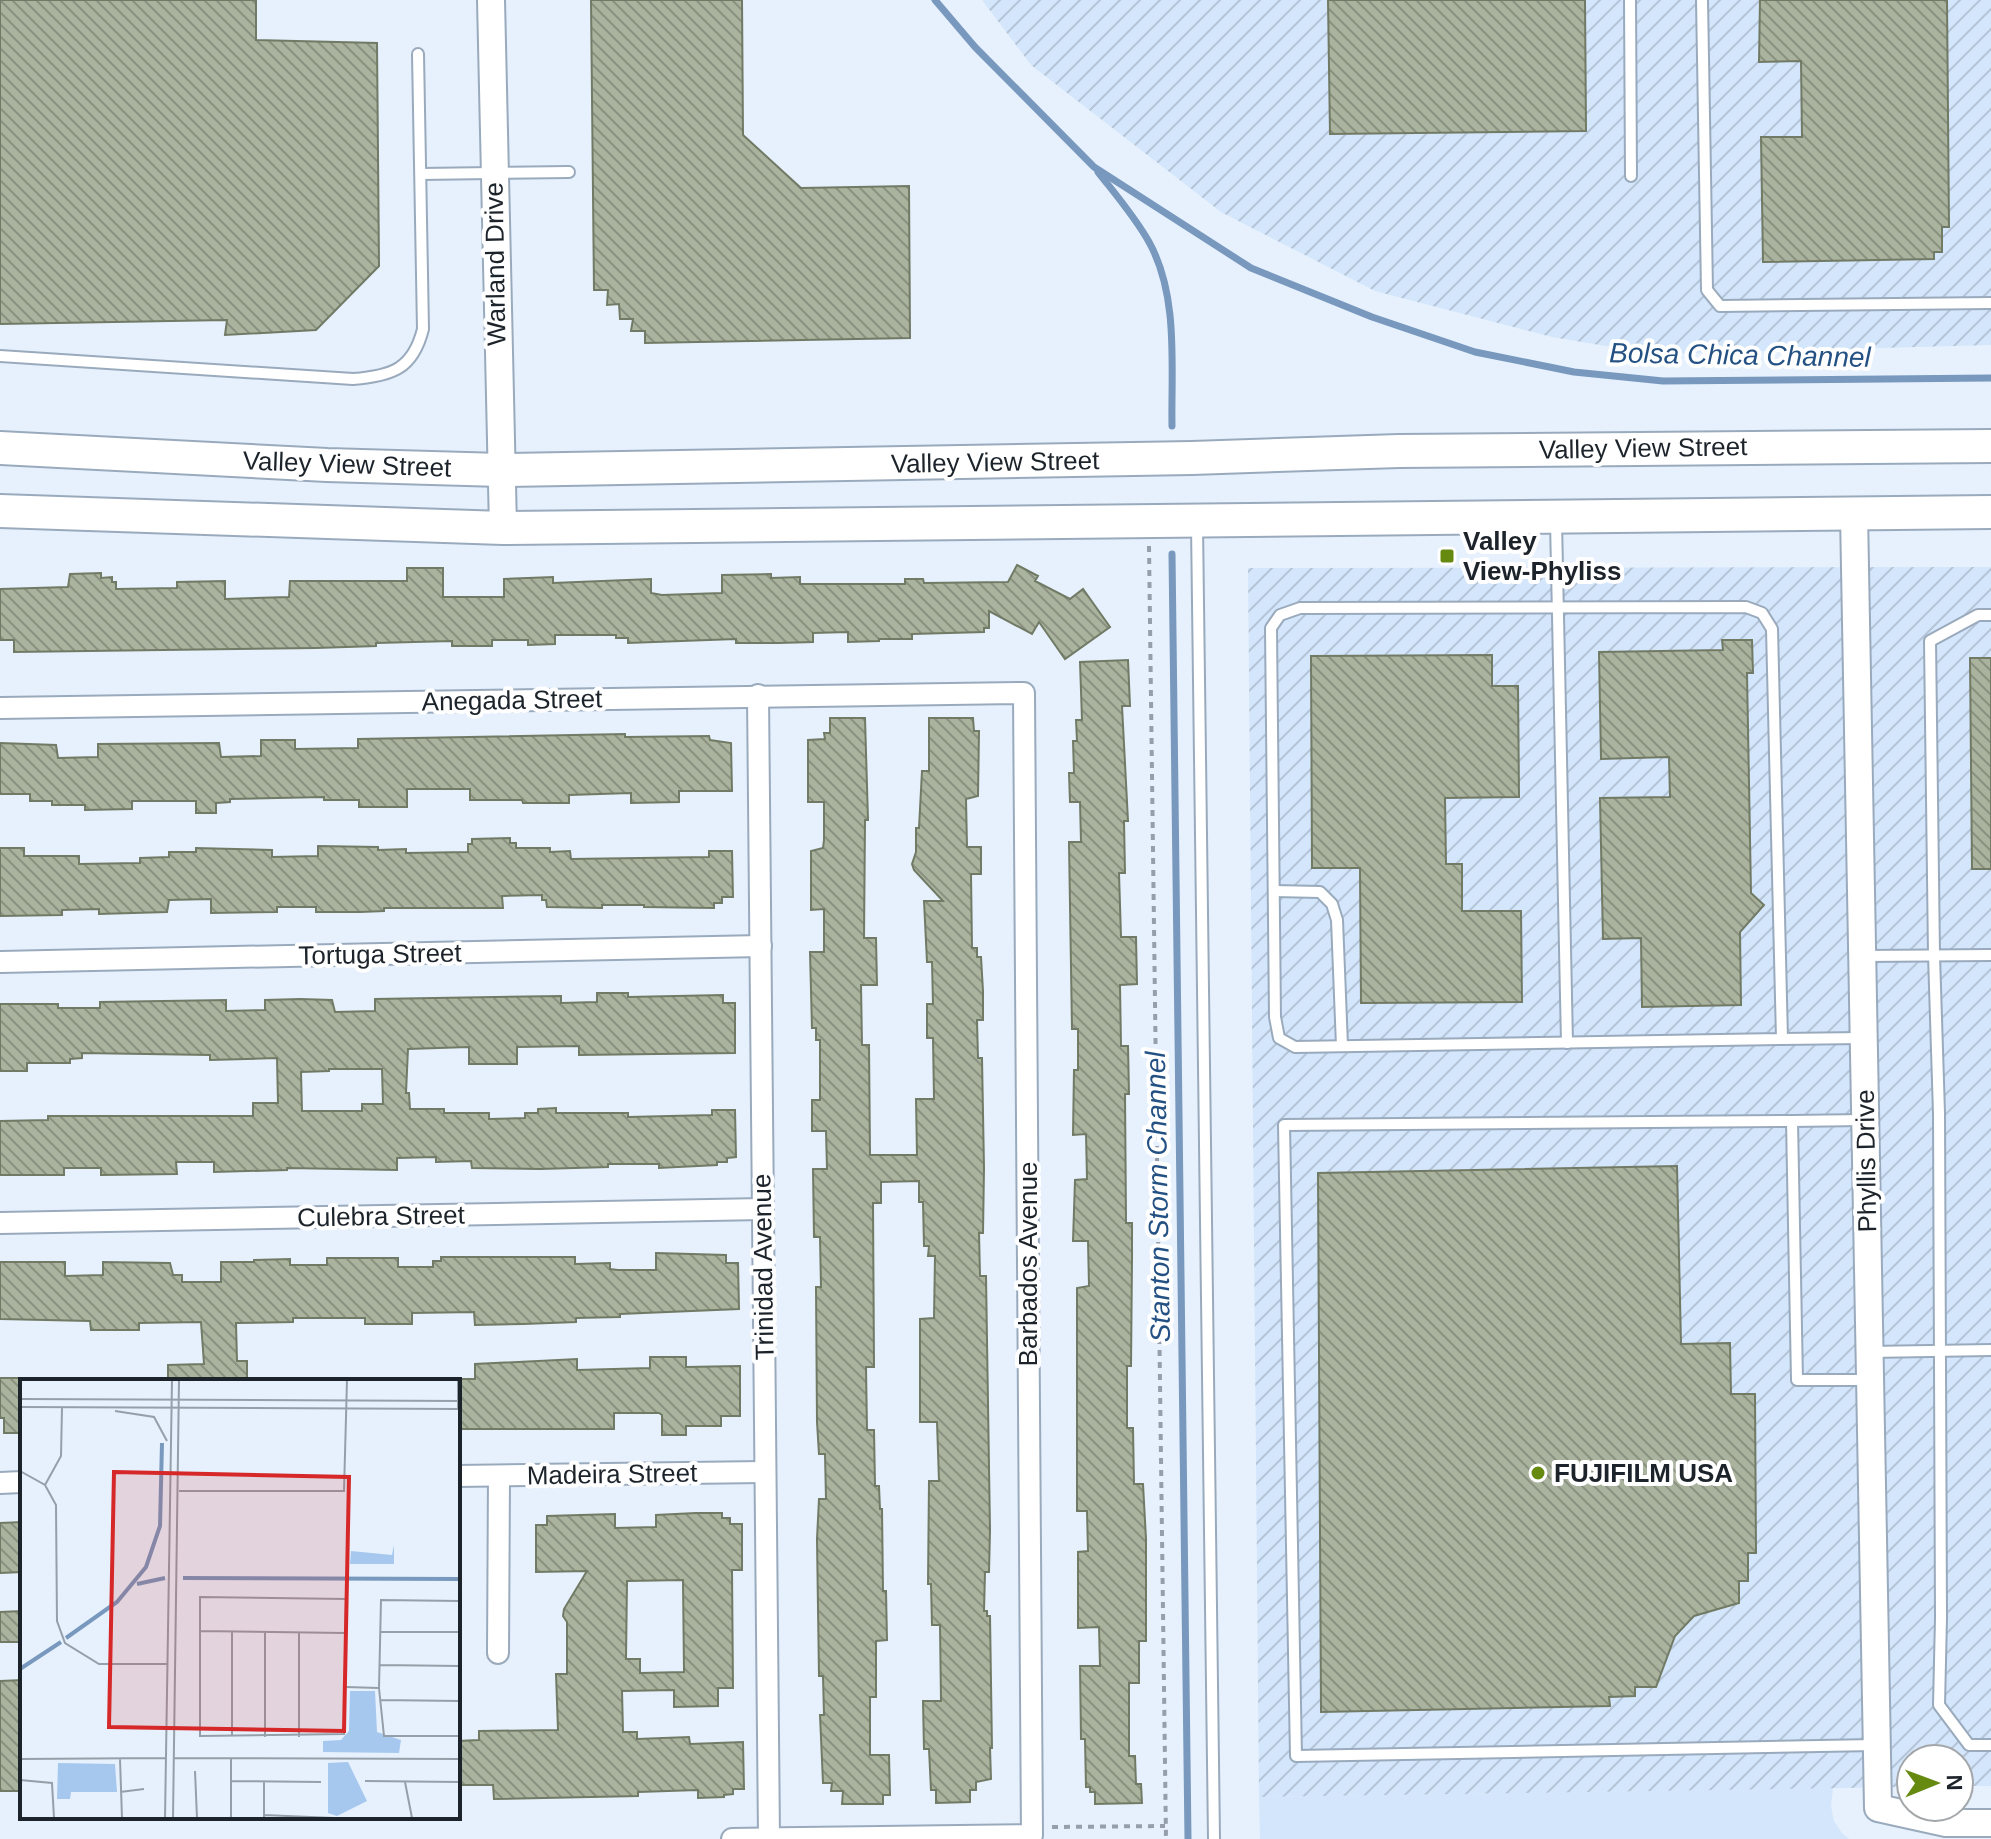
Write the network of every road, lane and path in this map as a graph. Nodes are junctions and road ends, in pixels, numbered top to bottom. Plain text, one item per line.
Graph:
1 (491, 0) edge
2 (1630, 0) edge
3 (1702, 0) edge
4 (418, 54) dead end
5 (493, 172) junction
6 (569, 172) dead end
7 (421, 174) junction
8 (1631, 176) dead end
9 (1991, 303) edge
10 (0, 356) edge
11 (1991, 425) edge
12 (1881, 446) junction
13 (1991, 446) edge
14 (0, 448) edge
15 (501, 470) junction
16 (0, 511) edge
17 (1991, 512) edge
18 (1854, 514) junction
19 (1556, 517) junction
20 (1197, 522) junction
21 (1148, 523) junction
22 (503, 528) junction
23 (1557, 608) junction
24 (1991, 615) edge
25 (1024, 693) joint
26 (758, 695) junction
27 (0, 708) edge
28 (1274, 891) junction
29 (761, 946) junction
30 (1934, 955) junction
31 (1991, 955) edge
32 (1862, 956) junction
33 (0, 962) edge
34 (1864, 1038) junction
35 (1782, 1039) junction
36 (1567, 1043) junction
37 (1342, 1046) junction
38 (1865, 1120) junction
39 (1792, 1121) junction
40 (763, 1209) junction
41 (0, 1223) edge
42 (1991, 1350) edge
43 (1940, 1351) junction
44 (1869, 1352) junction
45 (1870, 1380) junction
46 (765, 1472) junction
47 (460, 1476) edge
48 (499, 1476) junction
49 (20, 1482) edge
50 (0, 1483) edge
51 (498, 1653) dead end
52 (1877, 1745) junction
53 (1991, 1745) edge
54 (1991, 1823) edge
55 (1165, 1826) junction
56 (1032, 1831) junction
57 (769, 1838) edge
58 (732, 1839) edge
59 (1166, 1839) edge
60 (1214, 1839) edge

1 - 5 street, Warland Drive
2 - 8 lane
3 - 9 lane
4 - 7 lane
5 - 6 lane
5 - 7 lane
5 - 15 street, Warland Drive
7 - 10 lane
11 - 12 main road
12 - 13 main road, Valley View Street
12 - 15 main road, Valley View Street
14 - 15 main road, Valley View Street
15 - 22 street, Warland Drive
16 - 22 main road
17 - 18 main road
18 - 19 main road
18 - 32 street, Phyllis Drive
19 - 20 main road
19 - 23 lane
20 - 21 main road
20 - 60 lane
21 - 22 main road
21 - 55 path
23 - 28 lane
23 - 35 lane
23 - 36 lane
24 - 30 lane
25 - 26 street, Anegada Street
25 - 56 street, Barbados Avenue
26 - 27 street, Anegada Street
26 - 29 street, Trinidad Avenue
28 - 37 lane
28 - 37 lane
29 - 33 street, Tortuga Street
29 - 40 street, Trinidad Avenue
30 - 31 lane
30 - 32 lane
30 - 43 lane
32 - 34 street, Phyllis Drive
34 - 35 lane
34 - 38 street, Phyllis Drive
35 - 36 lane
36 - 37 lane
38 - 39 lane
38 - 44 street, Phyllis Drive
39 - 45 lane
39 - 52 lane
40 - 41 street, Culebra Street
40 - 46 street, Trinidad Avenue
42 - 43 lane
43 - 44 lane
43 - 53 lane
44 - 45 street, Phyllis Drive
45 - 52 street, Phyllis Drive
46 - 48 street, Madeira Street
46 - 57 street, Trinidad Avenue
47 - 48 street, Madeira Street
48 - 51 street
49 - 50 street
52 - 54 street, Phyllis Drive
55 - 56 path
55 - 59 path
56 - 57 street
57 - 58 street

